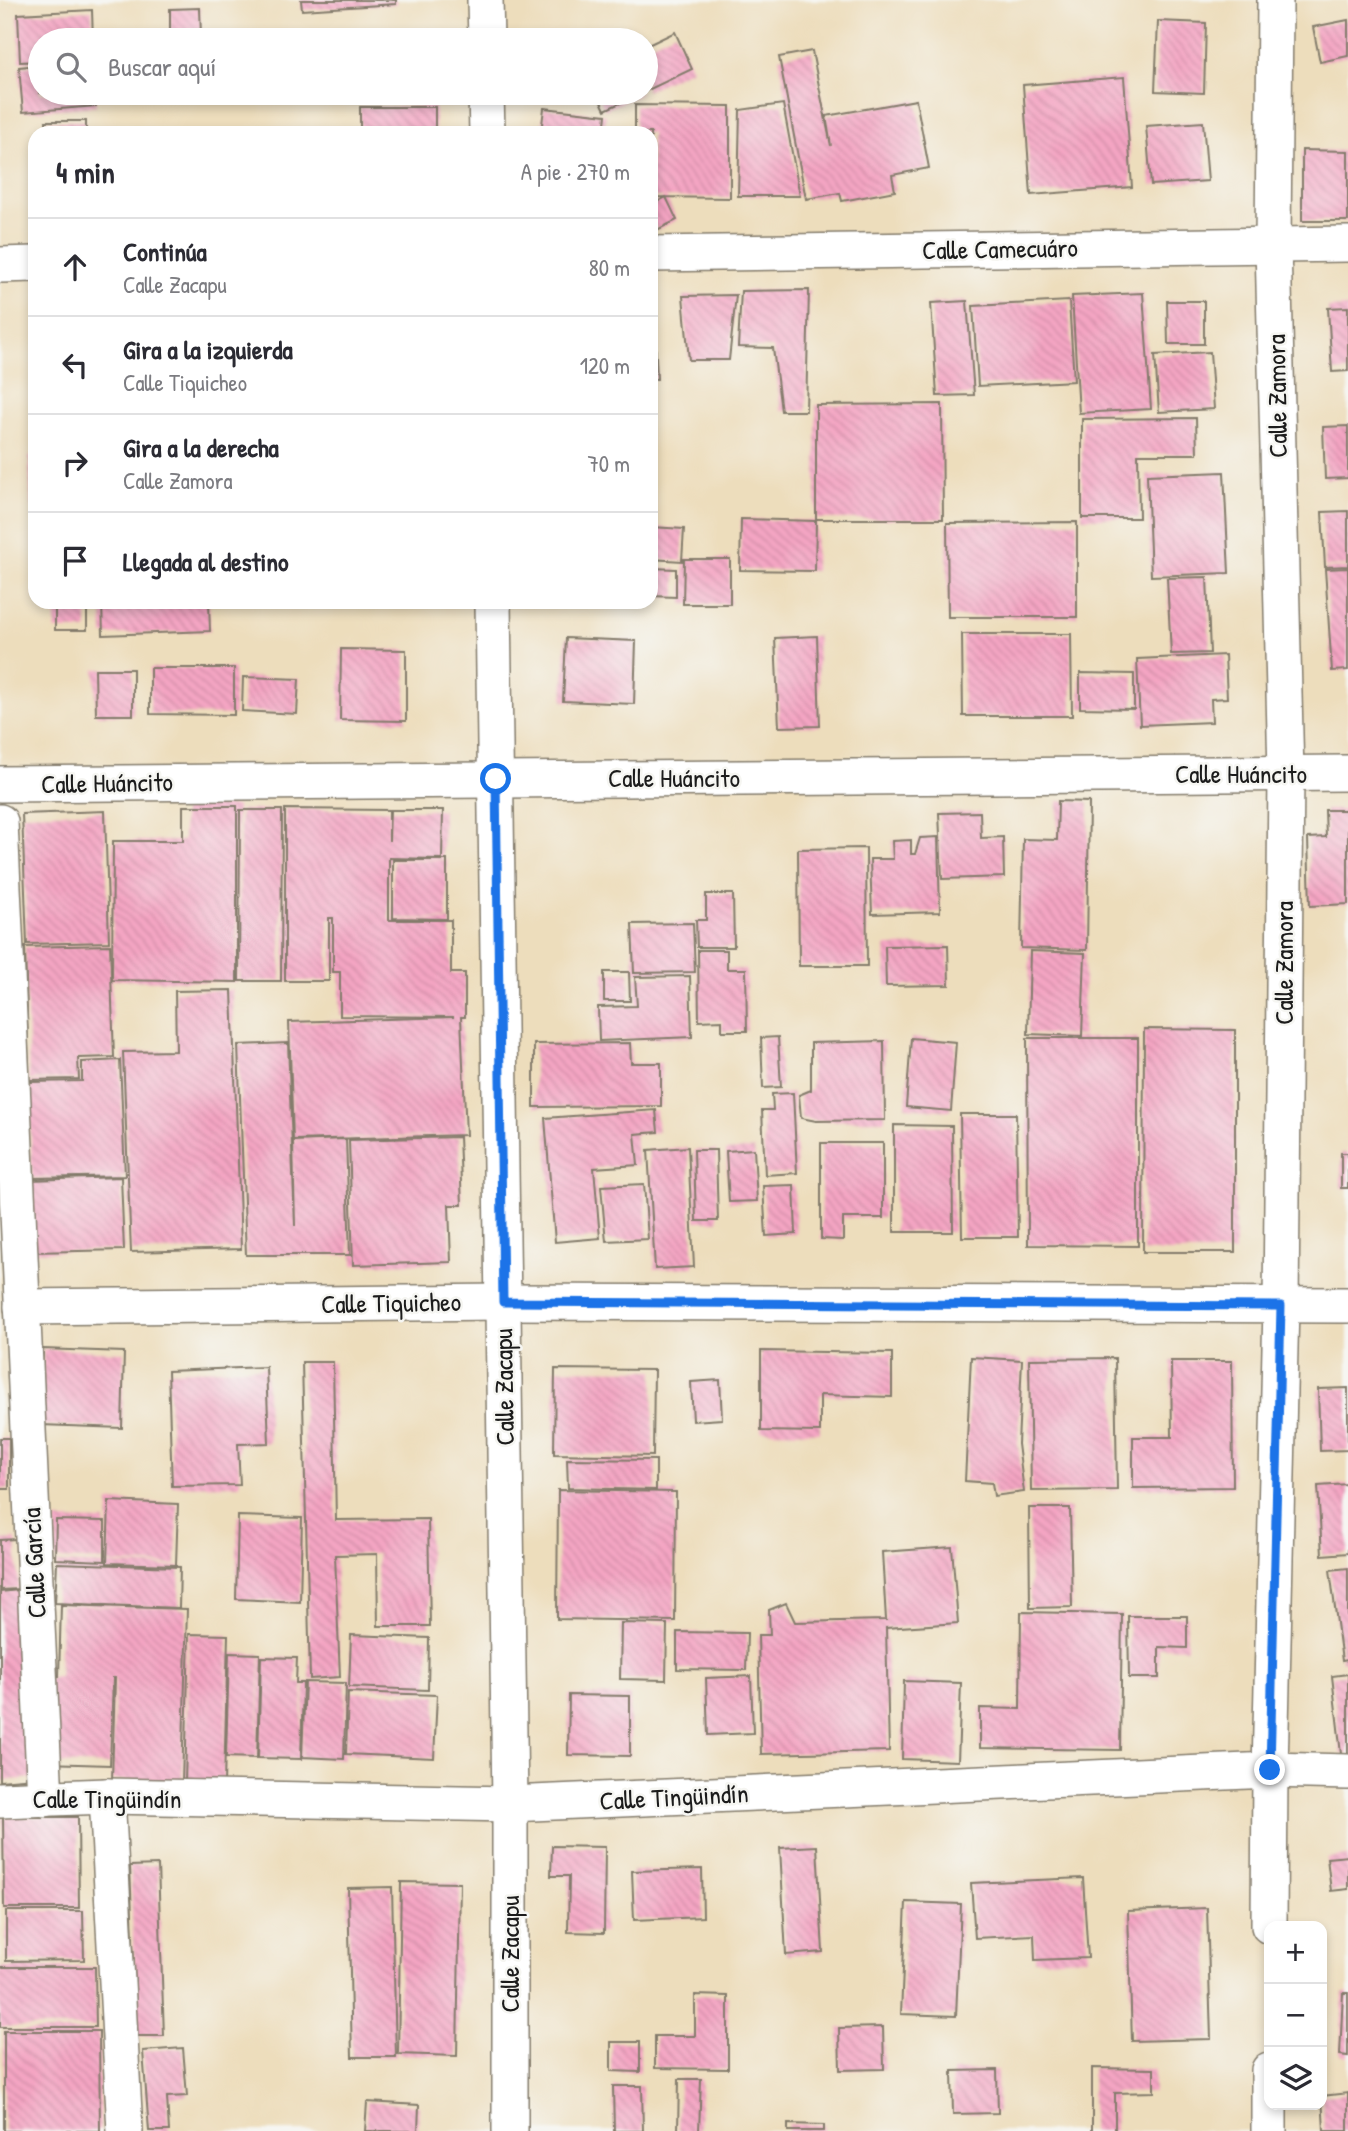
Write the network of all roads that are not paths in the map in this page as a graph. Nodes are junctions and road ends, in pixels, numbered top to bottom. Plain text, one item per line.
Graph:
1 (485, 0) edge
2 (1275, 0) edge
3 (485, 28) edge
4 (486, 105) edge
5 (487, 126) edge
6 (1348, 244) edge
7 (1273, 245) junction
8 (658, 254) edge
9 (28, 264) edge
10 (0, 265) edge
11 (494, 609) edge
12 (1286, 774) junction
13 (1348, 774) edge
14 (496, 779) junction
15 (0, 784) edge
16 (0, 822) edge
17 (503, 1302) junction
18 (1348, 1305) edge
19 (1281, 1306) junction
20 (22, 1307) junction
21 (1270, 1770) junction
22 (1348, 1772) edge
23 (107, 1797) junction
24 (0, 1800) edge
25 (45, 1800) junction
26 (510, 1804) junction
27 (1269, 1921) edge
28 (1269, 2110) edge
29 (125, 2131) edge
30 (510, 2131) edge
31 (1269, 2131) edge

1 - 3 street
2 - 7 street, Calle Zamora
4 - 5 street
6 - 7 street, Calle Camecuáro
7 - 8 street, Calle Camecuáro
7 - 12 street, Calle Zamora
9 - 10 street
11 - 14 street, Calle Zacapu
12 - 13 street, Calle Huáncito
12 - 14 street, Calle Huáncito
12 - 19 street, Calle Zamora
14 - 15 street, Calle Huáncito
14 - 17 street, Calle Zacapu
16 - 20 street, Calle García
17 - 19 street, Calle Tiquicheo
17 - 20 street, Calle Tiquicheo
17 - 26 street, Calle Zacapu
18 - 19 street, Calle Tiquicheo
19 - 21 street, Calle Zamora
20 - 25 street, Calle García
21 - 22 street, Calle Tingüindín
21 - 26 street, Calle Tingüindín
21 - 27 street, Calle Zamora
23 - 25 street, Calle Tingüindín
23 - 26 street, Calle Tingüindín
23 - 29 street
24 - 25 street, Calle Tingüindín
26 - 30 street, Calle Zacapu
28 - 31 street

